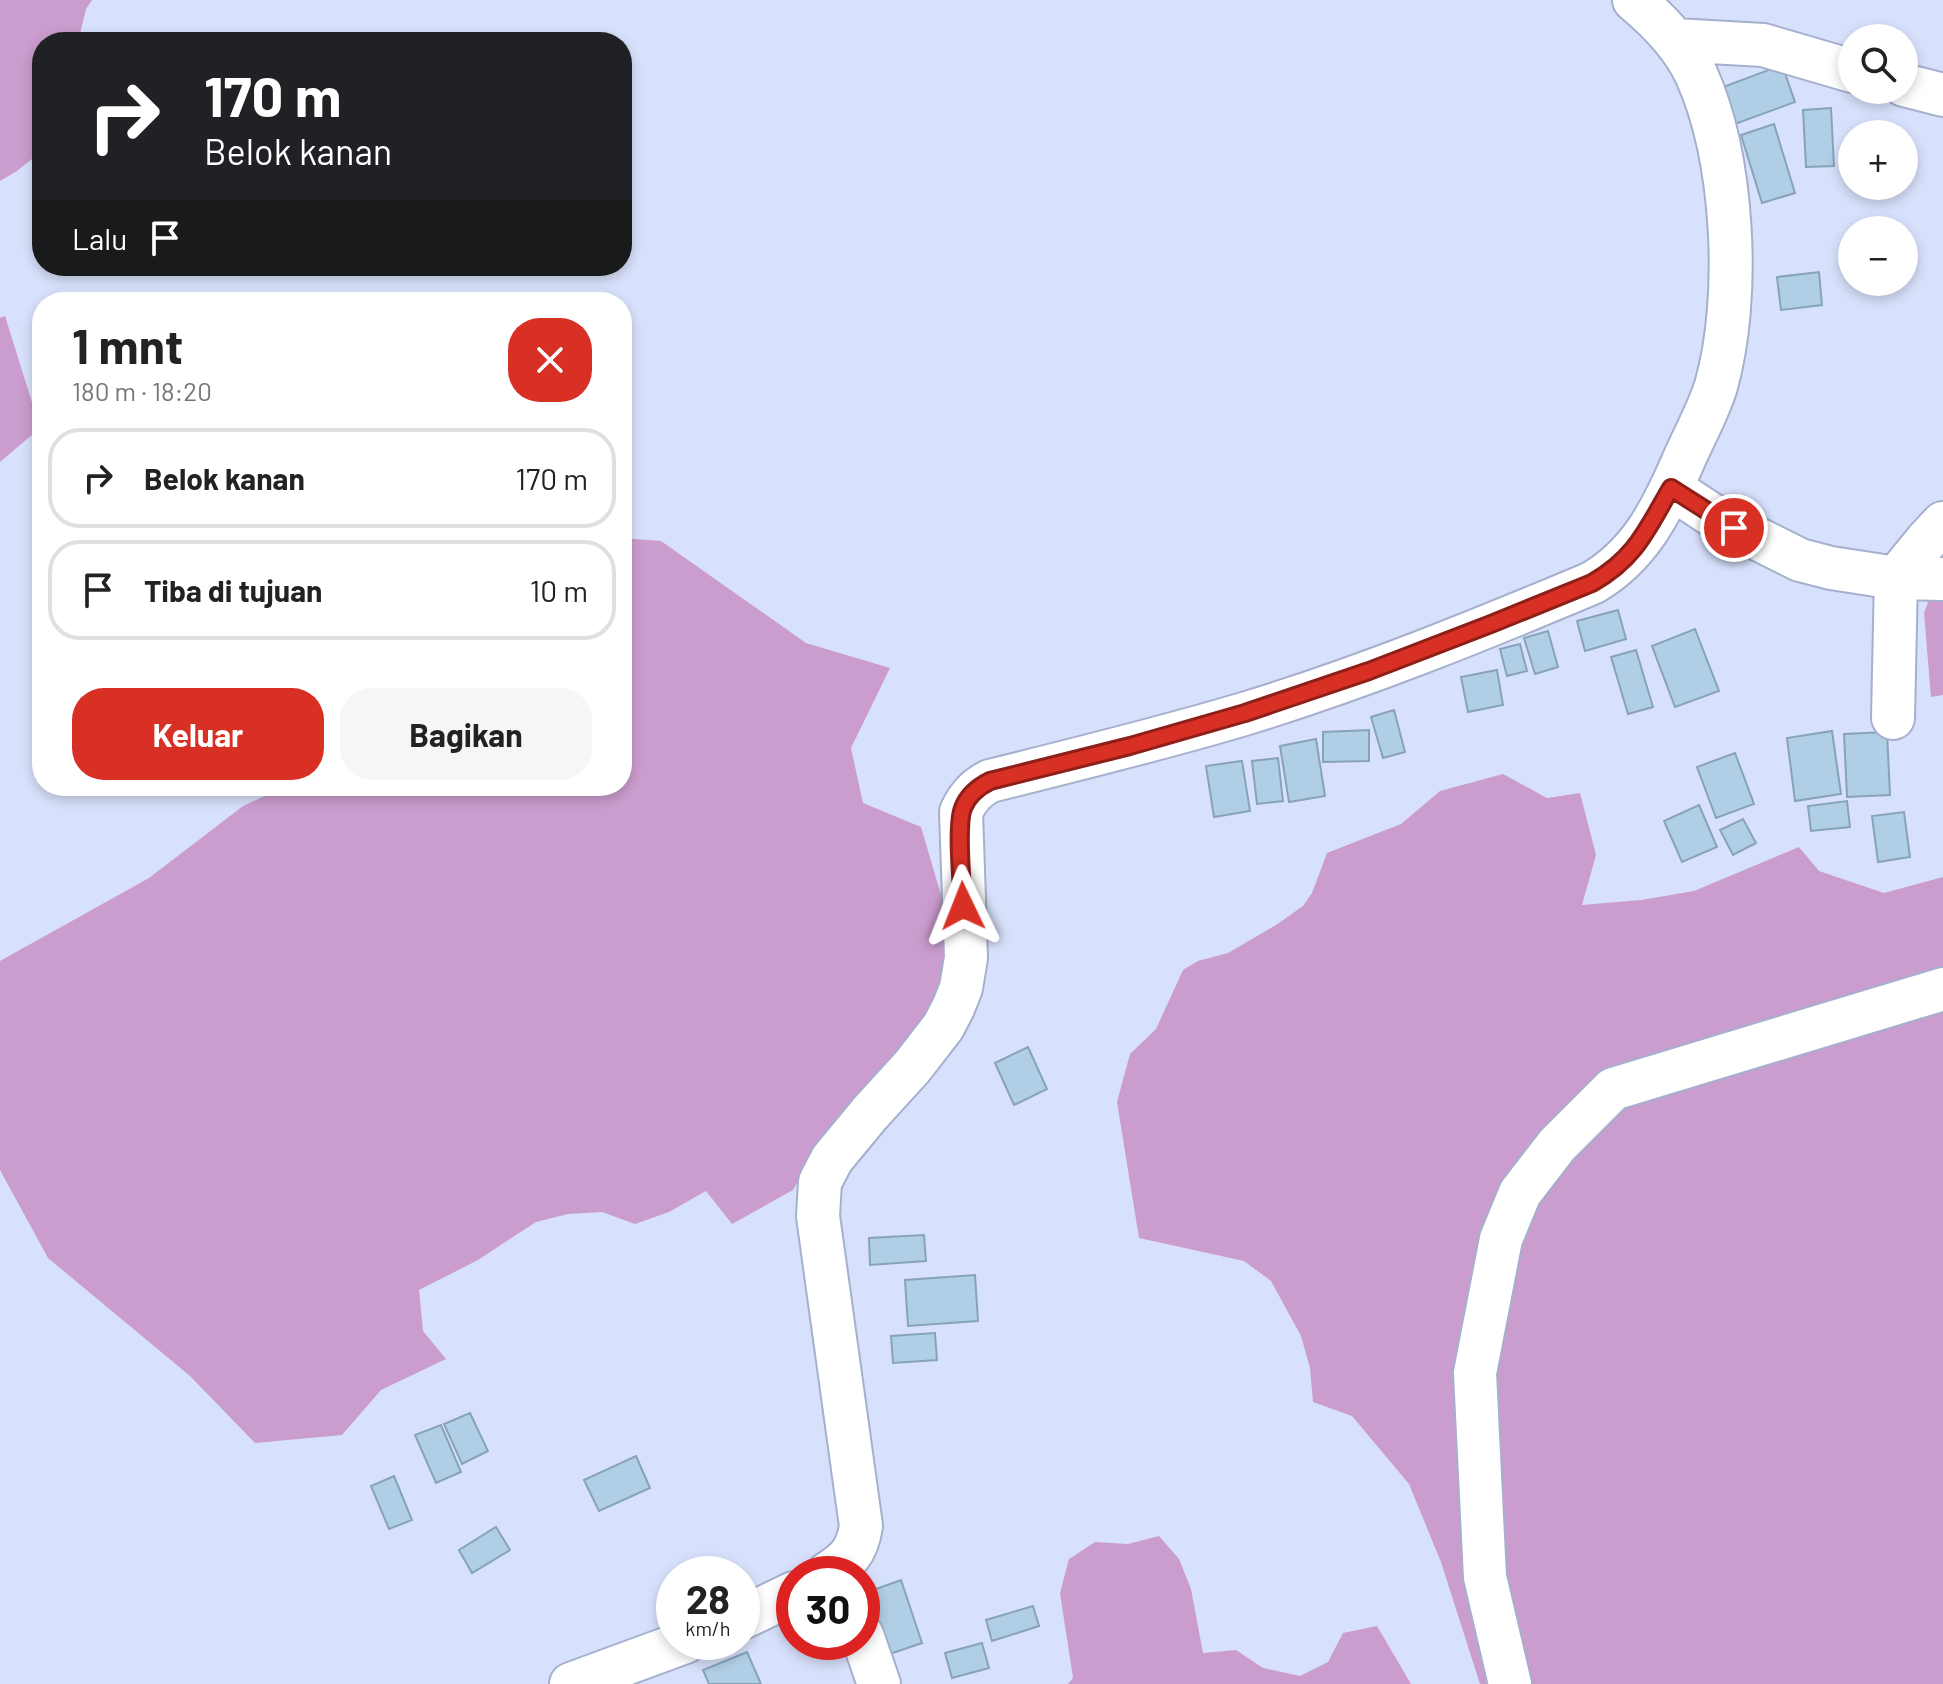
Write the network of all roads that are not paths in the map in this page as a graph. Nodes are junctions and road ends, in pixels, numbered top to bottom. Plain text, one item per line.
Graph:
1 (1634, 0) edge
2 (1675, 40) junction
3 (1838, 67) edge
4 (1918, 89) edge
5 (1943, 95) edge
6 (1671, 488) junction
7 (1943, 523) edge
8 (1896, 578) junction
9 (1943, 579) edge
10 (1893, 718) dead end
11 (1943, 989) edge
12 (849, 1556) edge
13 (656, 1653) edge
14 (871, 1660) edge
15 (571, 1684) edge
16 (879, 1684) edge
17 (1510, 1684) edge

1 - 2 street
2 - 3 street
2 - 6 street
4 - 5 street
6 - 8 street
6 - 12 street
7 - 8 street
8 - 9 street
8 - 10 street
11 - 17 street
13 - 15 street
14 - 16 street

